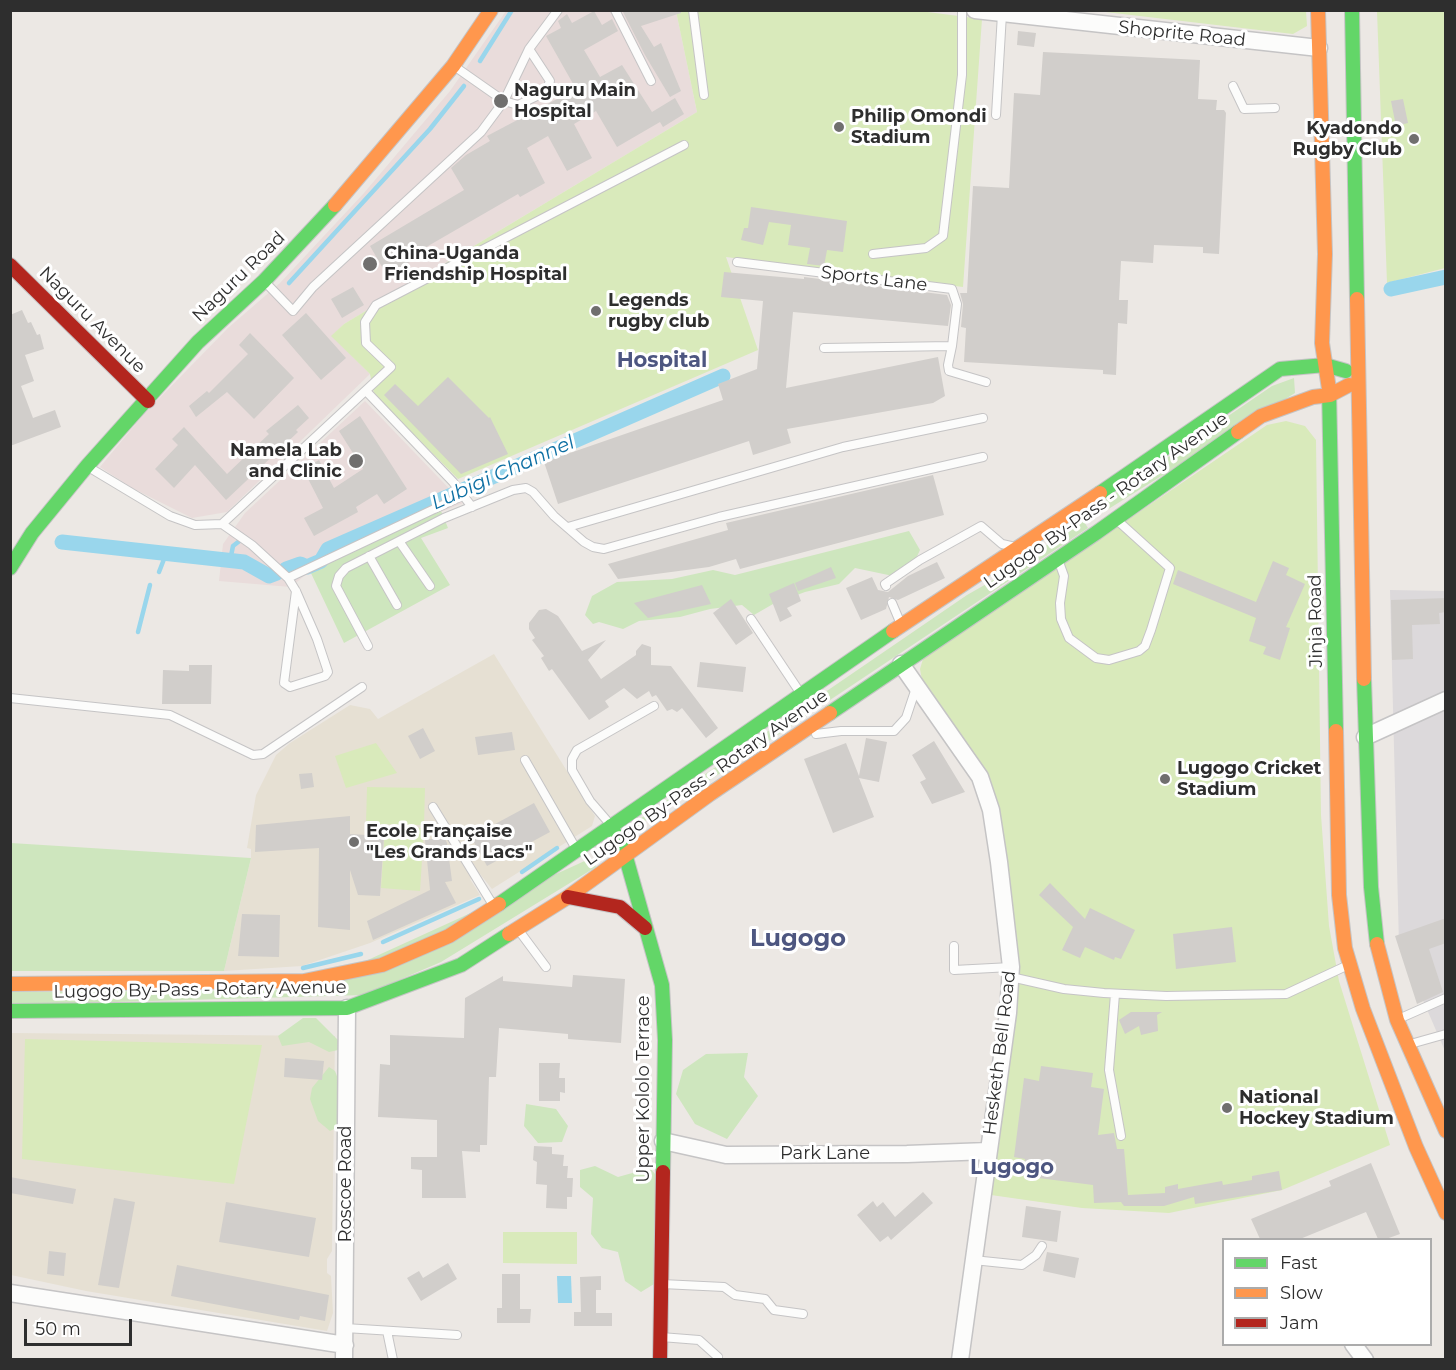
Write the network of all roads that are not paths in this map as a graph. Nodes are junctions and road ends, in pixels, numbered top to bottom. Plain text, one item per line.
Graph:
1 (491, 10) edge
2 (558, 10) edge
3 (615, 10) edge
4 (693, 10) edge
5 (962, 10) edge
6 (975, 10) edge
7 (1318, 10) edge
8 (1352, 10) edge
9 (1002, 14) junction
10 (1319, 48) junction
11 (530, 49) junction
12 (453, 66) junction
13 (651, 81) dead end
14 (1233, 86) dead end
15 (704, 95) dead end
16 (504, 101) junction
17 (1275, 108) dead end
18 (996, 115) dead end
19 (684, 145) dead end
20 (873, 254) dead end
21 (737, 262) dead end
22 (10, 265) edge
23 (264, 280) junction
24 (952, 346) junction
25 (824, 348) dead end
26 (1325, 365) junction
27 (1358, 377) junction
28 (986, 382) dead end
29 (366, 391) junction
30 (1330, 395) junction
31 (148, 401) junction
32 (983, 418) dead end
33 (983, 457) dead end
34 (87, 466) junction
35 (464, 495) junction
36 (472, 507) junction
37 (1075, 510) junction
38 (1116, 519) junction
39 (222, 524) junction
40 (568, 526) junction
41 (1096, 533) junction
42 (399, 541) junction
43 (1020, 548) junction
44 (369, 556) junction
45 (1058, 558) junction
46 (10, 568) edge
47 (288, 578) junction
48 (430, 586) dead end
49 (886, 586) dead end
50 (296, 591) junction
51 (892, 603) dead end
52 (397, 605) dead end
53 (751, 619) dead end
54 (901, 625) junction
55 (368, 646) dead end
56 (901, 664) junction
57 (362, 687) dead end
58 (916, 688) junction
59 (801, 694) junction
60 (10, 698) edge
61 (1445, 704) edge
62 (654, 706) dead end
63 (795, 736) junction
64 (1365, 737) junction
65 (525, 760) dead end
66 (701, 782) junction
67 (433, 807) dead end
68 (611, 826) junction
69 (576, 850) junction
70 (625, 854) junction
71 (568, 897) junction
72 (495, 908) junction
73 (645, 928) junction
74 (518, 929) junction
75 (954, 946) dead end
76 (1349, 964) junction
77 (546, 967) dead end
78 (1011, 972) junction
79 (10, 984) edge
80 (1114, 994) junction
81 (1446, 998) edge
82 (347, 1008) junction
83 (10, 1011) edge
84 (1397, 1020) junction
85 (1446, 1034) edge
86 (1408, 1045) junction
87 (1446, 1131) edge
88 (1121, 1136) dead end
89 (663, 1141) junction
90 (988, 1151) junction
91 (1446, 1213) edge
92 (1042, 1246) dead end
93 (973, 1260) junction
94 (662, 1284) junction
95 (10, 1293) edge
96 (803, 1314) dead end
97 (387, 1330) junction
98 (457, 1335) dead end
99 (660, 1337) junction
100 (345, 1344) edge
101 (1355, 1346) edge
102 (718, 1357) dead end
103 (393, 1359) edge
104 (660, 1359) edge
105 (960, 1359) edge
106 (1365, 1359) edge

1 - 12 main road, Naguru Road
2 - 11 lane
3 - 13 lane
4 - 15 lane
5 - 20 lane
6 - 9 street, Shoprite Road
7 - 10 main road, Jinja Road
8 - 27 main road
9 - 10 street, Shoprite Road
9 - 18 lane
10 - 26 main road, Jinja Road
11 - 16 lane
11 - 16 lane
12 - 16 lane
12 - 23 main road, Naguru Road
14 - 17 lane
16 - 23 lane
19 - 29 lane
21 - 24 lane, Sports Lane
22 - 31 main road, Naguru Avenue
23 - 31 main road, Naguru Road
24 - 25 lane
24 - 28 lane
26 - 27 main road, Lugogo By-Pass - Rotary Avenue
26 - 30 main road, Jinja Road
26 - 37 main road, Lugogo By-Pass - Rotary Avenue
27 - 30 main road, Lugogo By-Pass - Rotary Avenue
27 - 64 main road
29 - 35 lane
29 - 39 lane
30 - 38 main road, Lugogo By-Pass - Rotary Avenue
30 - 76 main road, Jinja Road
31 - 34 main road, Naguru Road
32 - 40 lane
33 - 40 lane
34 - 39 lane
34 - 46 main road, Naguru Road
35 - 36 lane
35 - 47 lane
36 - 40 lane
36 - 42 lane
37 - 41 main road
37 - 43 main road, Lugogo By-Pass - Rotary Avenue
38 - 41 main road, Lugogo By-Pass - Rotary Avenue
38 - 45 lane
39 - 47 lane
41 - 45 main road, Lugogo By-Pass - Rotary Avenue
42 - 44 lane
42 - 48 lane
43 - 49 lane
43 - 54 main road, Lugogo By-Pass - Rotary Avenue
44 - 52 lane
44 - 55 lane
45 - 56 main road, Lugogo By-Pass - Rotary Avenue
47 - 50 lane
50 - 50 lane
51 - 54 lane
53 - 59 lane
54 - 59 main road, Lugogo By-Pass - Rotary Avenue
56 - 58 street, Hesketh Bell Road
56 - 63 main road, Lugogo By-Pass - Rotary Avenue
57 - 60 lane
58 - 63 lane
58 - 78 street, Hesketh Bell Road
59 - 66 main road, Lugogo By-Pass - Rotary Avenue
61 - 64 street
62 - 68 lane
63 - 66 main road, Lugogo By-Pass - Rotary Avenue
64 - 84 main road
65 - 69 lane
66 - 68 main road, Lugogo By-Pass - Rotary Avenue
66 - 70 main road, Lugogo By-Pass - Rotary Avenue
67 - 72 lane
68 - 69 main road, Lugogo By-Pass - Rotary Avenue
68 - 70 main road, Upper Kololo Terrace
69 - 72 main road, Lugogo By-Pass - Rotary Avenue
70 - 71 main road, Lugogo By-Pass - Rotary Avenue
70 - 73 main road, Upper Kololo Terrace
71 - 73 main road
71 - 74 main road, Lugogo By-Pass - Rotary Avenue
72 - 79 main road, Lugogo By-Pass - Rotary Avenue
73 - 89 main road, Upper Kololo Terrace
74 - 77 lane
74 - 82 main road, Lugogo By-Pass - Rotary Avenue
75 - 78 lane
76 - 80 lane
76 - 91 main road, Jinja Road
78 - 80 lane
78 - 90 street, Hesketh Bell Road
80 - 88 lane
81 - 84 lane
82 - 83 main road, Lugogo By-Pass - Rotary Avenue
82 - 100 street, Roscoe Road
84 - 86 main road
85 - 86 lane
86 - 87 main road
89 - 90 street, Park Lane
89 - 94 main road, Upper Kololo Terrace
90 - 93 street, Hesketh Bell Road
92 - 93 lane
93 - 105 street, Hesketh Bell Road
94 - 96 lane
94 - 99 main road, Upper Kololo Terrace
95 - 100 street
97 - 98 lane
97 - 100 lane
97 - 103 lane
99 - 102 lane
99 - 104 main road, Upper Kololo Terrace
101 - 106 street

